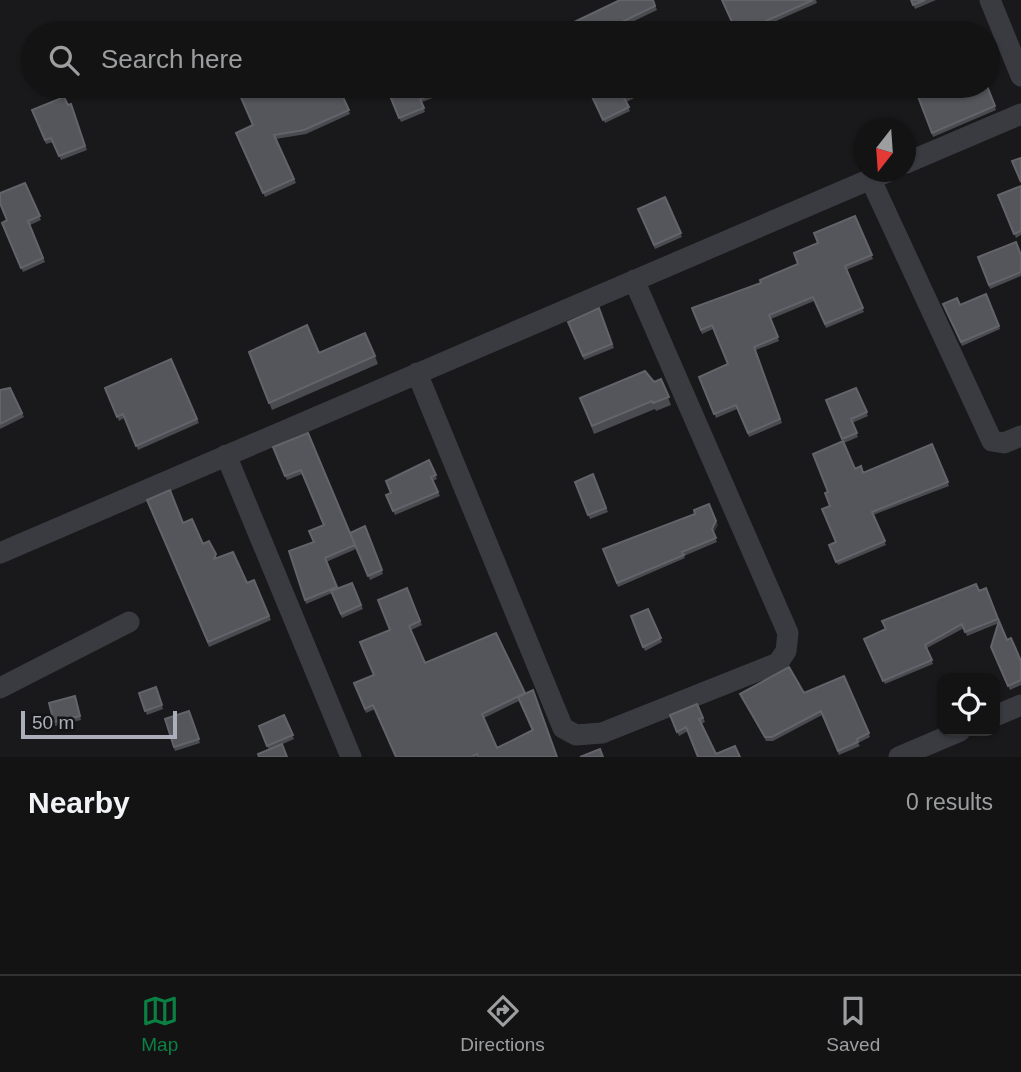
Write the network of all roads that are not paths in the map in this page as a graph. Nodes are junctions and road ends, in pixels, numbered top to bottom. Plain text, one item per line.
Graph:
1 (990, 0) edge
2 (999, 21) edge
3 (1000, 25) edge
4 (1021, 76) edge
5 (1021, 114) edge
6 (916, 158) edge
7 (862, 182) edge
8 (881, 182) edge
9 (634, 280) junction
10 (417, 373) junction
11 (1021, 436) edge
12 (226, 455) junction
13 (0, 553) edge
14 (129, 622) dead end
15 (0, 688) edge
16 (1021, 705) edge
17 (1000, 714) edge
18 (948, 736) edge
19 (351, 757) edge
20 (899, 757) edge

1 - 2 street
3 - 4 street
5 - 6 street
7 - 9 street
8 - 11 street
9 - 10 street
9 - 10 street
10 - 12 street
12 - 13 street
12 - 19 street
14 - 15 street
16 - 17 street
18 - 20 street

